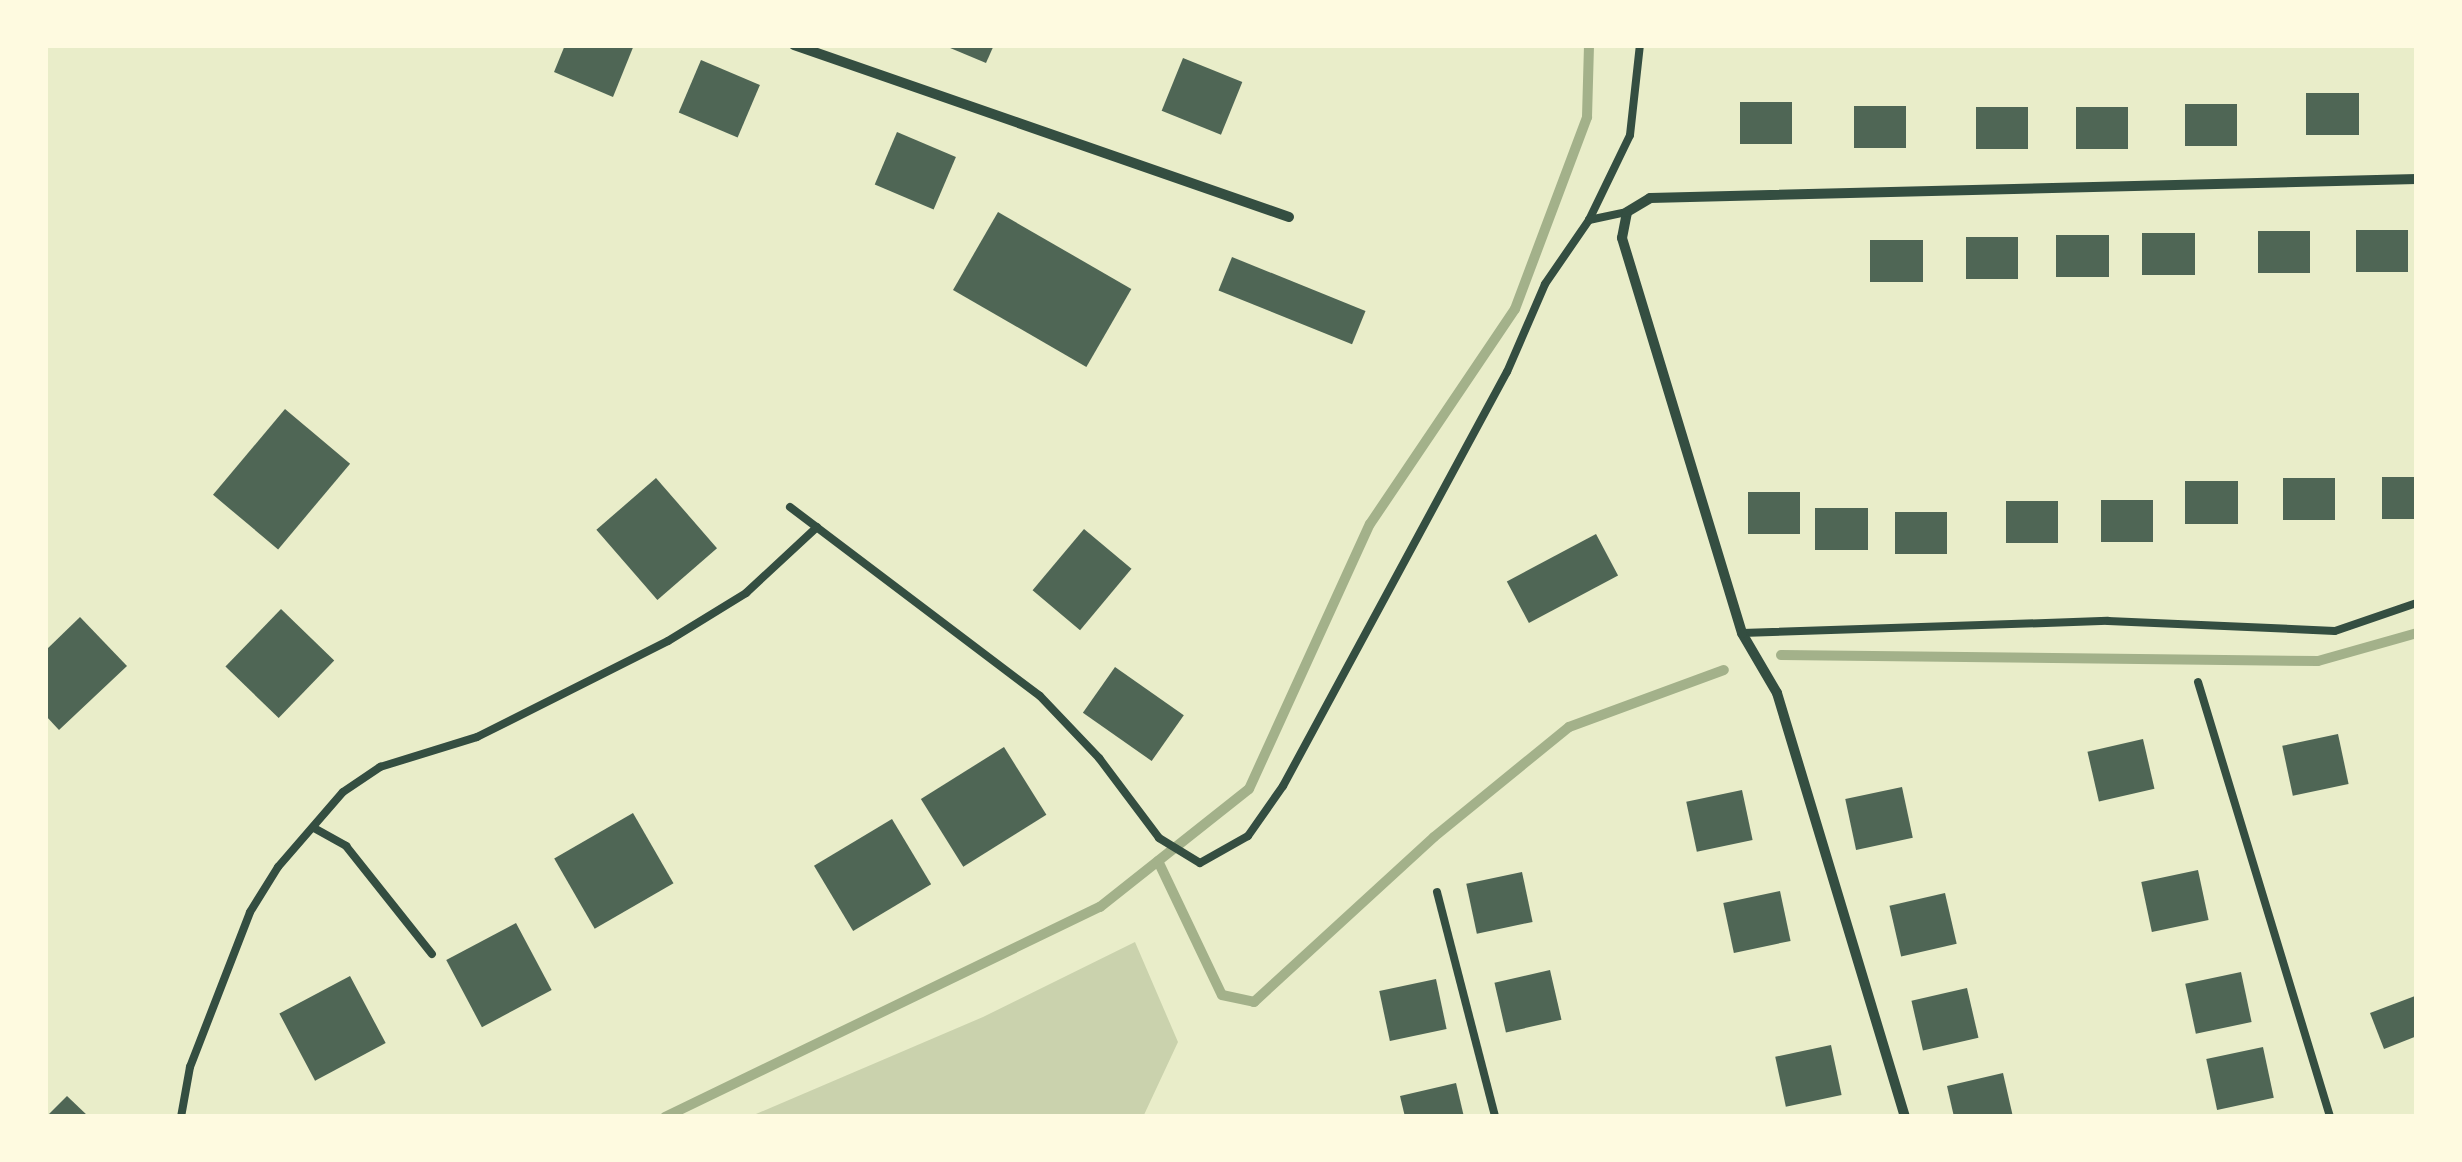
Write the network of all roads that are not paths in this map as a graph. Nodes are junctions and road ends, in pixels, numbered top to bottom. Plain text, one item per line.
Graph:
1 (794, 45) edge
2 (1640, 45) edge
3 (2417, 179) edge
4 (1627, 212) junction
5 (1289, 217) dead end
6 (1590, 220) junction
7 (790, 507) dead end
8 (817, 527) junction
9 (2417, 603) edge
10 (1742, 633) junction
11 (2198, 682) dead end
12 (314, 828) junction
13 (1437, 892) dead end
14 (432, 954) dead end
15 (180, 1117) edge
16 (1495, 1117) edge
17 (1905, 1117) edge
18 (2330, 1117) edge

1 - 5 street
2 - 6 lane
3 - 4 street
4 - 6 lane
4 - 10 street
6 - 8 lane
7 - 8 lane
8 - 12 lane
9 - 10 lane
10 - 17 street
11 - 18 lane
12 - 14 lane
12 - 15 lane
13 - 16 lane

